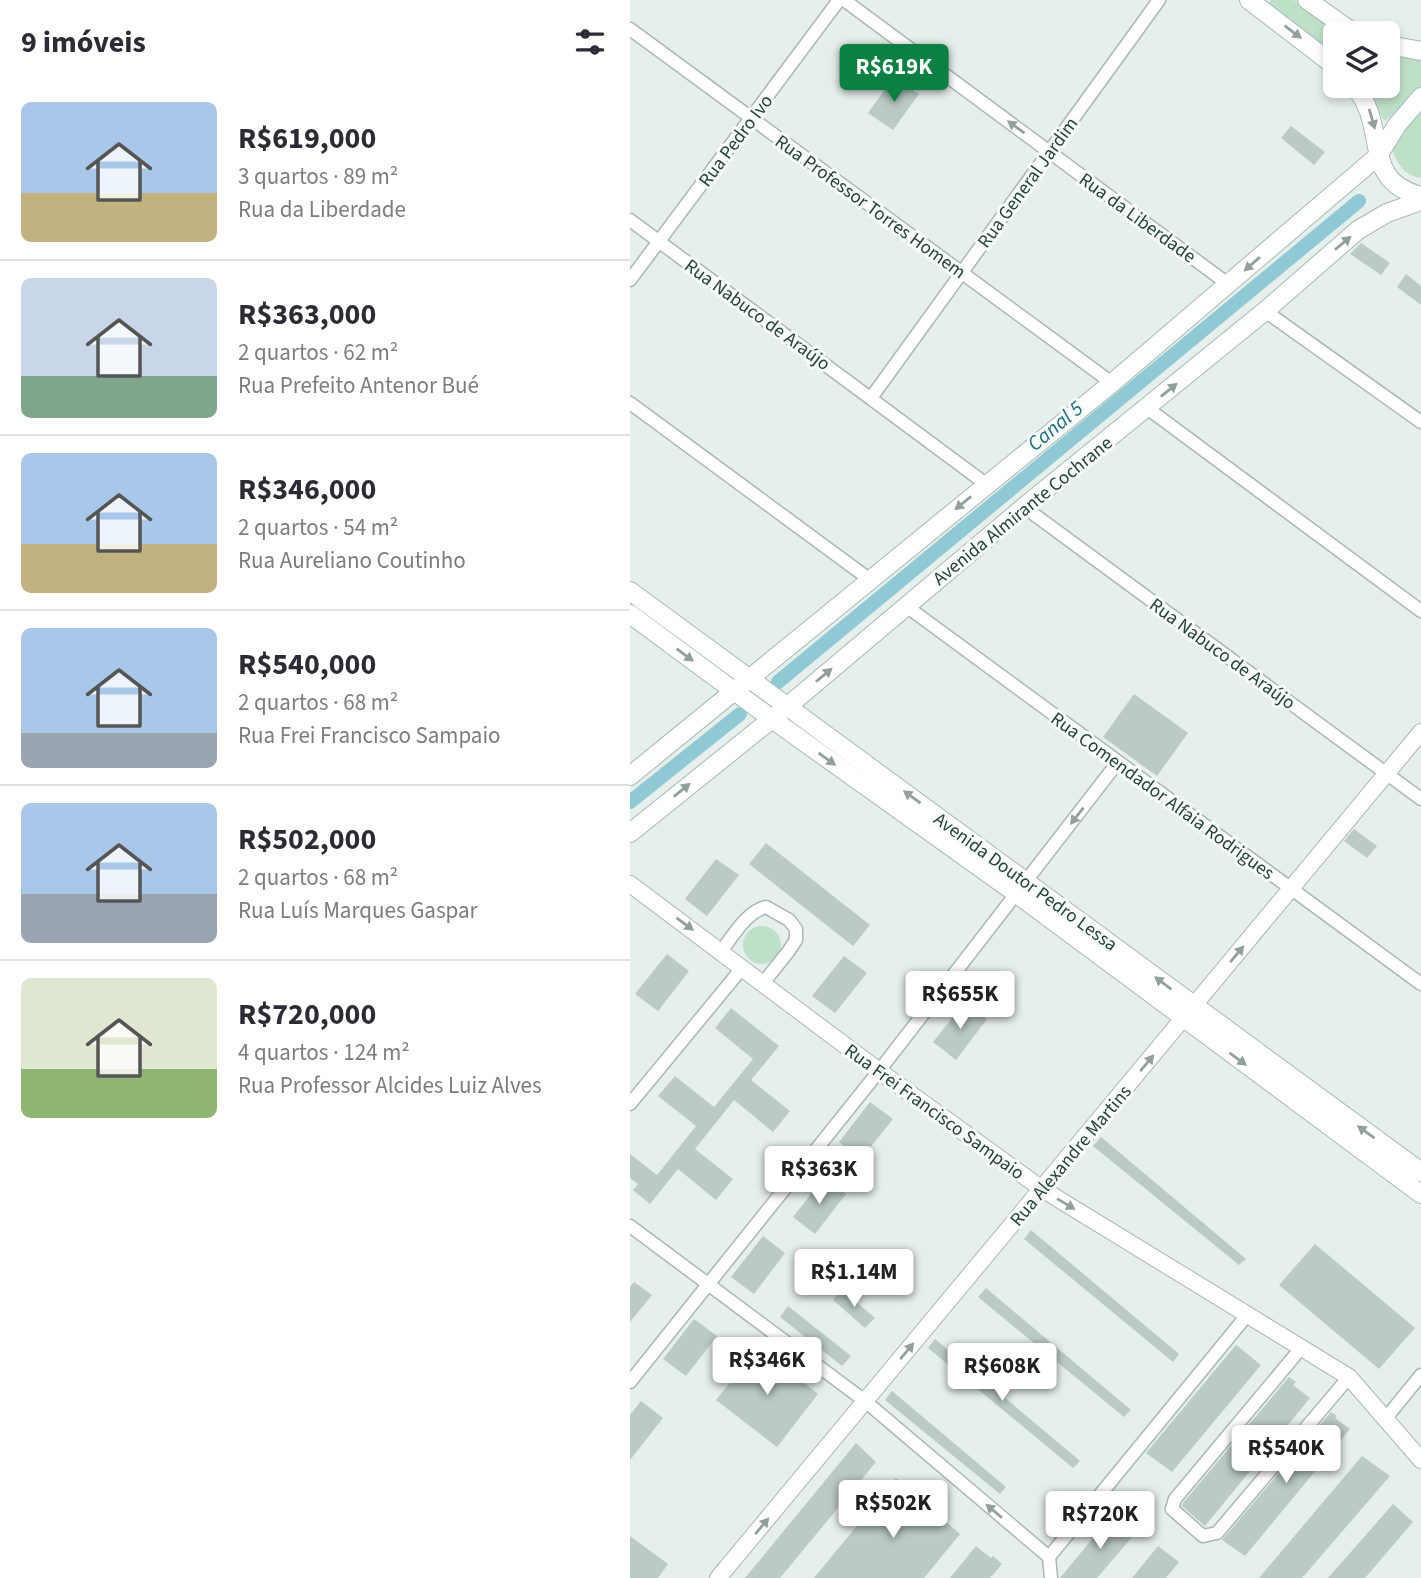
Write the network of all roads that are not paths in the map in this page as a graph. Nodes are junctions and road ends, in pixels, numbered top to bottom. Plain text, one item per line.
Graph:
1 (841, 0) edge
2 (1159, 0) edge
3 (1249, 0) edge
4 (1307, 0) edge
5 (1337, 21) edge
6 (630, 29) edge
7 (1400, 47) edge
8 (1421, 51) edge
9 (1323, 57) edge
10 (1421, 97) edge
11 (1362, 98) edge
12 (751, 118) junction
13 (1049, 151) junction
14 (1378, 156) junction
15 (1421, 199) edge
16 (630, 220) edge
17 (659, 242) junction
18 (961, 272) junction
19 (630, 280) edge
20 (1228, 284) junction
21 (1265, 311) junction
22 (1112, 383) junction
23 (871, 398) junction
24 (630, 403) edge
25 (1147, 408) junction
26 (1421, 422) edge
27 (986, 484) junction
28 (1024, 507) junction
29 (869, 579) junction
30 (630, 591) edge
31 (906, 606) junction
32 (1421, 611) edge
33 (630, 614) edge
34 (749, 678) junction
35 (733, 691) junction
36 (788, 706) junction
37 (772, 719) junction
38 (1421, 732) edge
39 (1118, 762) junction
40 (1387, 774) junction
41 (630, 776) edge
42 (1421, 799) edge
43 (630, 833) edge
44 (630, 884) edge
45 (1021, 887) junction
46 (1291, 889) junction
47 (721, 951) junction
48 (743, 967) junction
49 (764, 982) junction
50 (1421, 984) edge
51 (1189, 1012) junction
52 (879, 1071) junction
53 (630, 1104) edge
54 (1421, 1172) edge
55 (1042, 1189) junction
56 (1421, 1194) edge
57 (630, 1226) edge
58 (708, 1285) junction
59 (1248, 1314) junction
60 (1302, 1347) junction
61 (1421, 1375) edge
62 (1349, 1377) junction
63 (630, 1382) edge
64 (865, 1401) junction
65 (1386, 1418) junction
66 (1421, 1460) edge
67 (1049, 1557) junction
68 (718, 1578) edge
69 (1051, 1578) edge

1 - 12 street, Rua Pedro Ivo
13 -> 1 street, Rua da Liberdade
2 - 13 street, Rua General Jardim
3 -> 9 main road
4 - 5 main road
6 - 12 street, Rua Professor Torres Homem
7 - 8 main road
10 - 14 main road
11 -> 14 main road
12 - 17 street, Rua Pedro Ivo
12 - 18 street, Rua Professor Torres Homem
13 - 18 street, Rua General Jardim
13 - 20 street, Rua da Liberdade
14 - 15 main road
14 -> 20 main road
21 -> 15 main road, Avenida Almirante Cochrane
16 - 17 street, Rua Nabuco de Araújo
17 - 19 street, Rua Pedro Ivo
17 - 23 street, Rua Nabuco de Araújo
18 - 22 street, Rua Professor Torres Homem
18 - 23 street, Rua General Jardim
20 - 22 main road
25 -> 21 main road, Avenida Almirante Cochrane
21 - 26 street
22 - 27 main road
23 - 27 street, Rua Nabuco de Araújo
24 - 29 street
25 - 28 main road, Avenida Almirante Cochrane
25 - 32 street
27 -> 29 main road
28 - 31 main road, Avenida Almirante Cochrane
28 - 40 street, Rua Nabuco de Araújo
29 - 34 main road
30 - 34 main road, Avenida Doutor Pedro Lessa
36 -> 31 main road, Avenida Almirante Cochrane
31 - 39 street, Rua Comendador Alfaia Rodrigues
33 -> 35 main road, Avenida Doutor Pedro Lessa
34 - 35 main road
34 - 36 main road, Avenida Doutor Pedro Lessa
35 - 37 main road, Avenida Doutor Pedro Lessa
35 - 41 main road
36 - 37 main road, Avenida Almirante Cochrane
45 -> 36 main road, Avenida Doutor Pedro Lessa
43 -> 37 main road, Avenida Almirante Cochrane
37 -> 45 main road, Avenida Doutor Pedro Lessa
38 - 40 street, Rua Alexandre Martins
39 -> 45 street
39 - 46 street, Rua Comendador Alfaia Rodrigues
40 - 42 street, Rua Nabuco de Araújo
40 - 46 street, Rua Alexandre Martins
44 -> 47 street, Rua Frei Francisco Sampaio
45 - 51 main road, Avenida Doutor Pedro Lessa
45 - 52 street
46 - 50 street, Rua Comendador Alfaia Rodrigues
51 -> 46 street, Rua Alexandre Martins
47 - 48 street, Rua Frei Francisco Sampaio
47 - 49 street
48 - 49 street, Rua Frei Francisco Sampaio
48 - 53 street
49 - 52 street, Rua Frei Francisco Sampaio
54 -> 51 main road, Avenida Doutor Pedro Lessa
55 -> 51 street, Rua Alexandre Martins
51 -> 56 main road, Avenida Doutor Pedro Lessa
52 - 55 street, Rua Frei Francisco Sampaio
52 - 58 street
55 -> 59 street, Rua Frei Francisco Sampaio
64 -> 55 street, Rua Alexandre Martins
57 - 58 street
58 - 63 street
58 - 64 street
59 - 60 street, Rua Frei Francisco Sampaio
59 - 67 street
60 - 62 street, Rua Frei Francisco Sampaio
60 - 62 street
61 - 65 street
62 - 65 street, Rua Frei Francisco Sampaio
67 -> 64 street
68 -> 64 street, Rua Alexandre Martins
65 - 66 street, Rua Frei Francisco Sampaio
67 - 69 street

